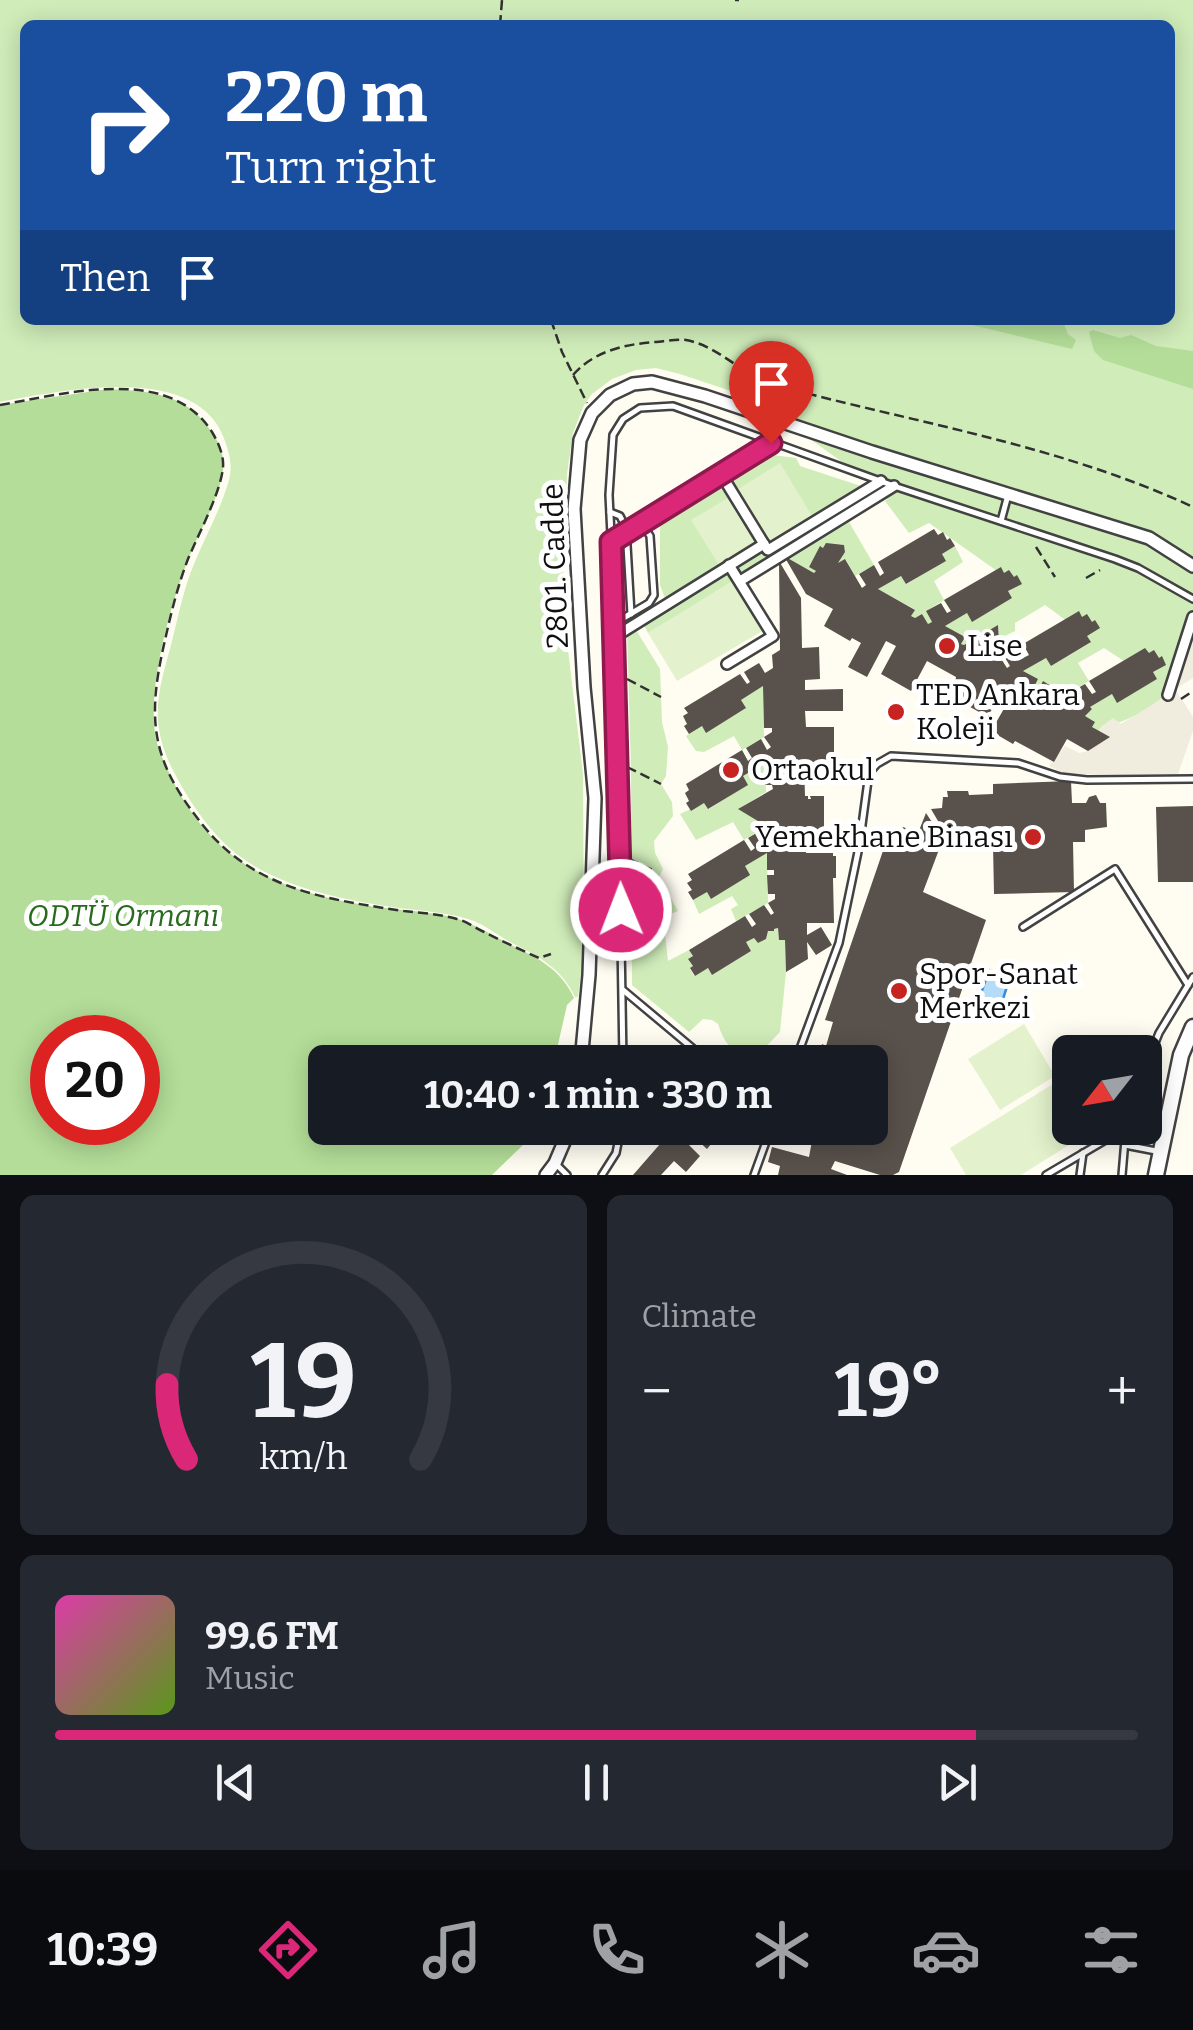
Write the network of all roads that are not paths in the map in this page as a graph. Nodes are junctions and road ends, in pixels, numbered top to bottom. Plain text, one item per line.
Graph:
1 (771, 443) junction
2 (721, 474) junction
3 (881, 481) junction
4 (894, 486) junction
5 (1008, 494) junction
6 (610, 512) junction
7 (1001, 522) junction
8 (642, 524) junction
9 (626, 532) junction
10 (611, 542) junction
11 (766, 547) junction
12 (774, 560) junction
13 (729, 565) junction
14 (1193, 566) edge
15 (740, 582) junction
16 (1193, 599) edge
17 (631, 614) junction
18 (1193, 617) edge
19 (615, 623) junction
20 (616, 636) junction
21 (728, 664) dead end
22 (1168, 695) dead end
23 (1193, 778) edge
24 (1023, 926) dead end
25 (1193, 976) edge
26 (1188, 985) junction
27 (622, 990) junction
28 (1193, 1028) edge
29 (1159, 1035) edge
30 (583, 1045) edge
31 (624, 1045) edge
32 (689, 1045) edge
33 (801, 1045) edge
34 (1162, 1121) edge
35 (1166, 1122) junction
36 (563, 1145) edge
37 (618, 1145) edge
38 (765, 1145) edge
39 (1097, 1145) edge
40 (1125, 1145) joint
41 (1161, 1152) junction
42 (1083, 1153) junction
43 (555, 1163) junction
44 (546, 1175) edge
45 (567, 1175) edge
46 (602, 1175) edge
47 (754, 1175) edge
48 (1046, 1175) edge
49 (1080, 1175) edge
50 (1122, 1175) edge
51 (1156, 1175) edge

1 - 2 lane
1 - 3 lane
1 - 6 lane
2 - 8 lane
2 - 11 street
3 - 4 lane
3 - 11 street
4 - 7 lane
4 - 12 street
5 - 7 lane
5 - 14 street
5 - 30 street, 2801. Cadde
6 - 9 lane
6 - 10 lane
7 - 16 lane
8 - 9 lane
8 - 17 lane
9 - 10 lane
9 - 17 lane
10 - 19 lane
11 - 12 street
11 - 13 street
12 - 15 street
13 - 15 street
13 - 20 street
15 - 21 street
17 - 19 lane
18 - 22 street
19 - 20 lane
20 - 27 lane
23 - 33 lane
24 - 26 lane
25 - 26 lane
26 - 29 lane
27 - 31 lane
27 - 32 lane
28 - 35 street
34 - 35 lane
35 - 41 street
36 - 43 street
37 - 46 lane
38 - 47 lane
39 - 42 lane
40 - 41 lane
40 - 50 lane
41 - 51 street
42 - 48 lane
42 - 49 lane
43 - 44 street
43 - 45 lane

